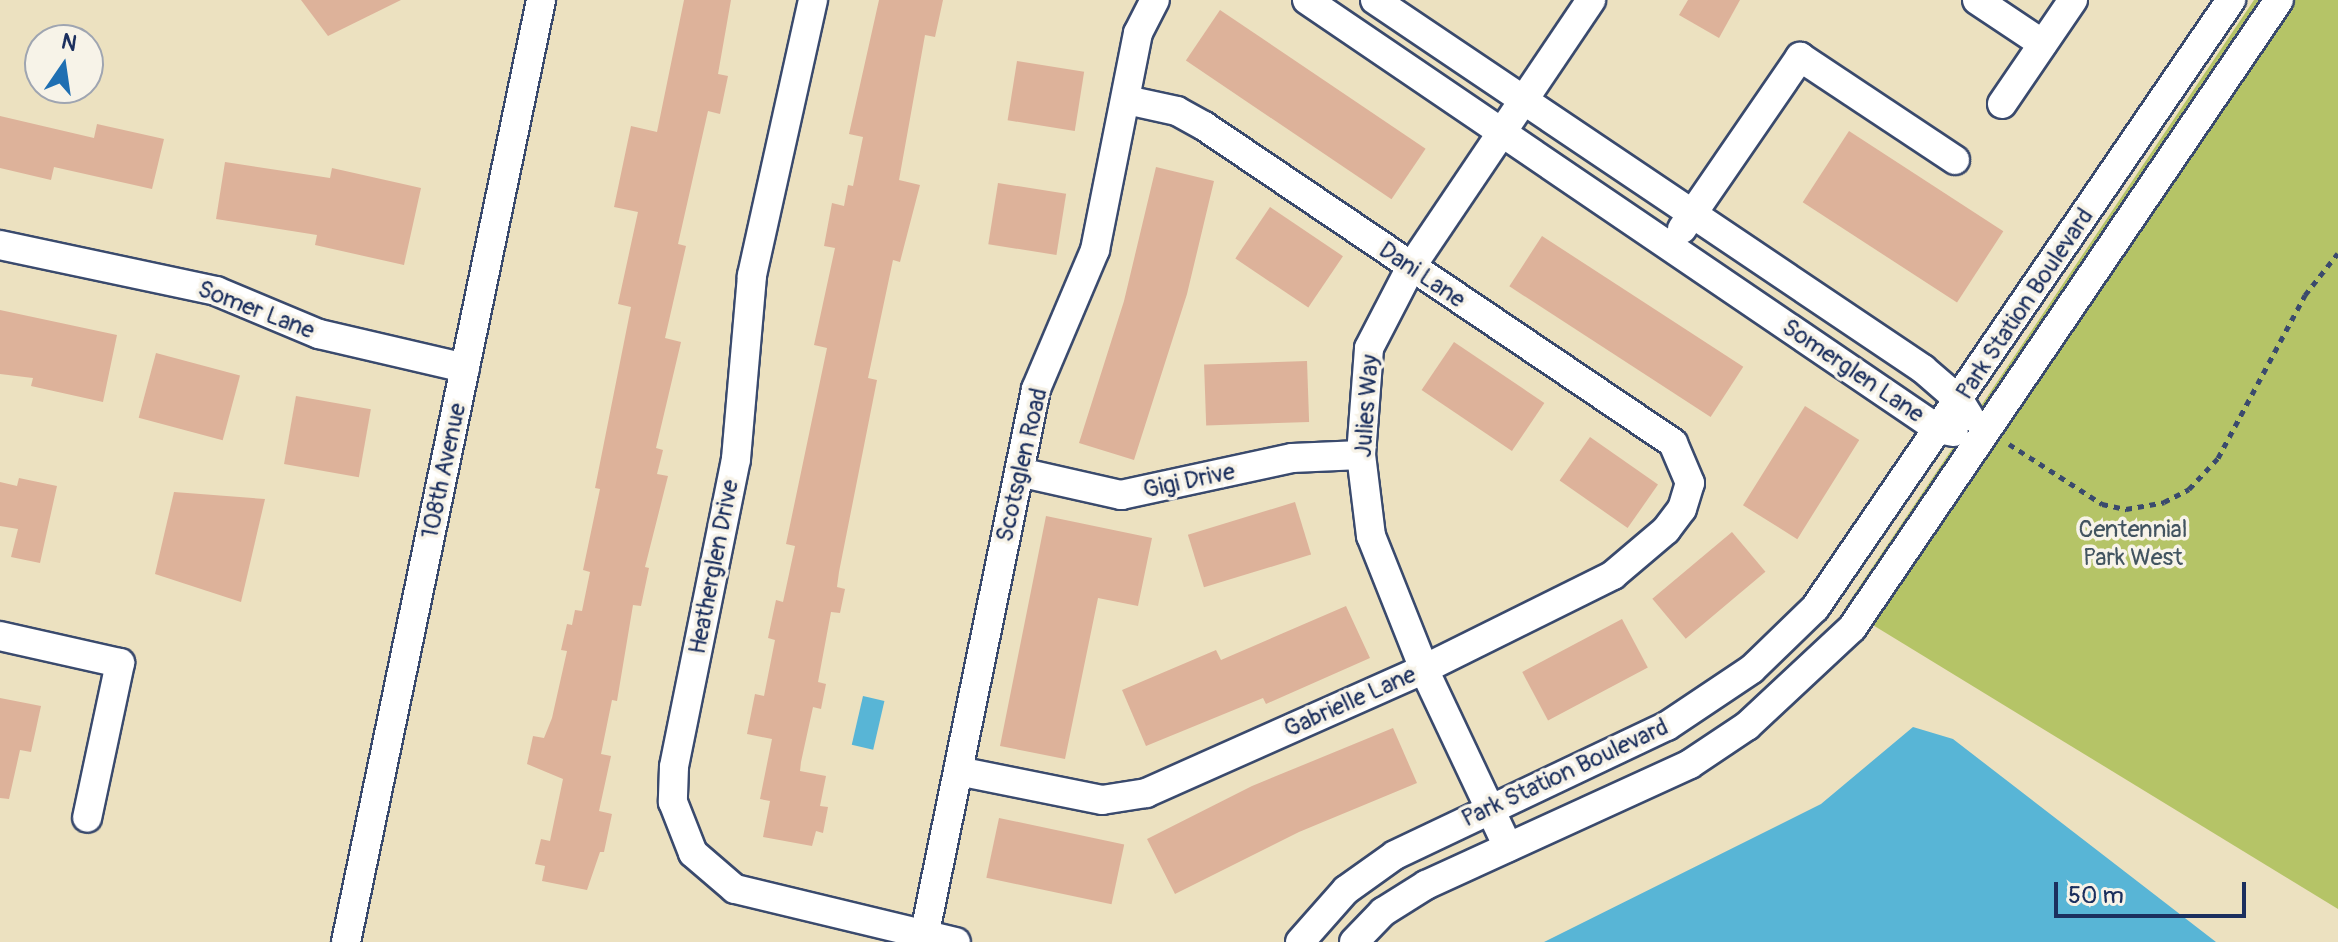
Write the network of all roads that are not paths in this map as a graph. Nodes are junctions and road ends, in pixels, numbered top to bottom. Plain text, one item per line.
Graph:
1 (541, 0) edge
2 (813, 0) edge
3 (1155, 0) edge
4 (1307, 0) edge
5 (1375, 0) edge
6 (1591, 0) edge
7 (1977, 0) edge
8 (2073, 0) edge
9 (2231, 0) edge
10 (2241, 0) edge
11 (2273, 9) edge
12 (2043, 44) junction
13 (1524, 99) junction
14 (1127, 100) junction
15 (2002, 104) dead end
16 (1502, 131) junction
17 (1955, 160) dead end
18 (1692, 214) junction
19 (0, 245) edge
20 (1670, 246) junction
21 (1411, 267) junction
22 (465, 368) junction
23 (1959, 400) junction
24 (1938, 429) junction
25 (1982, 437) junction
26 (1361, 455) junction
27 (1019, 472) junction
28 (1690, 483) joint
29 (0, 636) edge
30 (1424, 669) junction
31 (958, 771) junction
32 (1489, 807) junction
33 (87, 818) dead end
34 (1508, 847) junction
35 (924, 939) edge
36 (346, 942) edge
37 (956, 942) edge
38 (1300, 942) edge
39 (1354, 942) edge

1 - 22 street, 108th Avenue
2 - 35 street, Heatherglen Drive
3 - 14 street, Scotsglen Road
4 - 16 street, Somerglen Lane
5 - 13 street, Somerglen Lane
6 - 13 street, Julies Way
7 - 12 street
8 - 12 street
9 - 23 street, Park Station Boulevard
10 - 11 street
11 - 25 street, Park Station Boulevard
12 - 15 street
13 - 16 street, Julies Way
13 - 18 street, Somerglen Lane
14 - 21 street, Dani Lane
14 - 27 street, Scotsglen Road
16 - 20 street, Somerglen Lane
16 - 21 street, Julies Way
17 - 18 street
18 - 20 street
18 - 23 street, Somerglen Lane
19 - 22 street, Somer Lane
20 - 24 street, Somerglen Lane
21 - 26 street, Julies Way
21 - 28 street, Dani Lane
22 - 36 street, 108th Avenue
23 - 24 street, Park Station Boulevard
23 - 25 street, Somerglen Lane
24 - 25 street, Somerglen Lane
24 - 32 street, Park Station Boulevard
25 - 34 street, Park Station Boulevard
26 - 27 street, Gigi Drive
26 - 30 street, Julies Way
27 - 31 street, Scotsglen Road
28 - 30 street, Gabrielle Lane
29 - 33 street
30 - 31 street, Gabrielle Lane
30 - 32 street, Julies Way
31 - 35 street, Scotsglen Road
32 - 34 street, Julies Way
32 - 38 street, Park Station Boulevard
34 - 39 street, Park Station Boulevard
35 - 37 street, Heatherglen Drive

